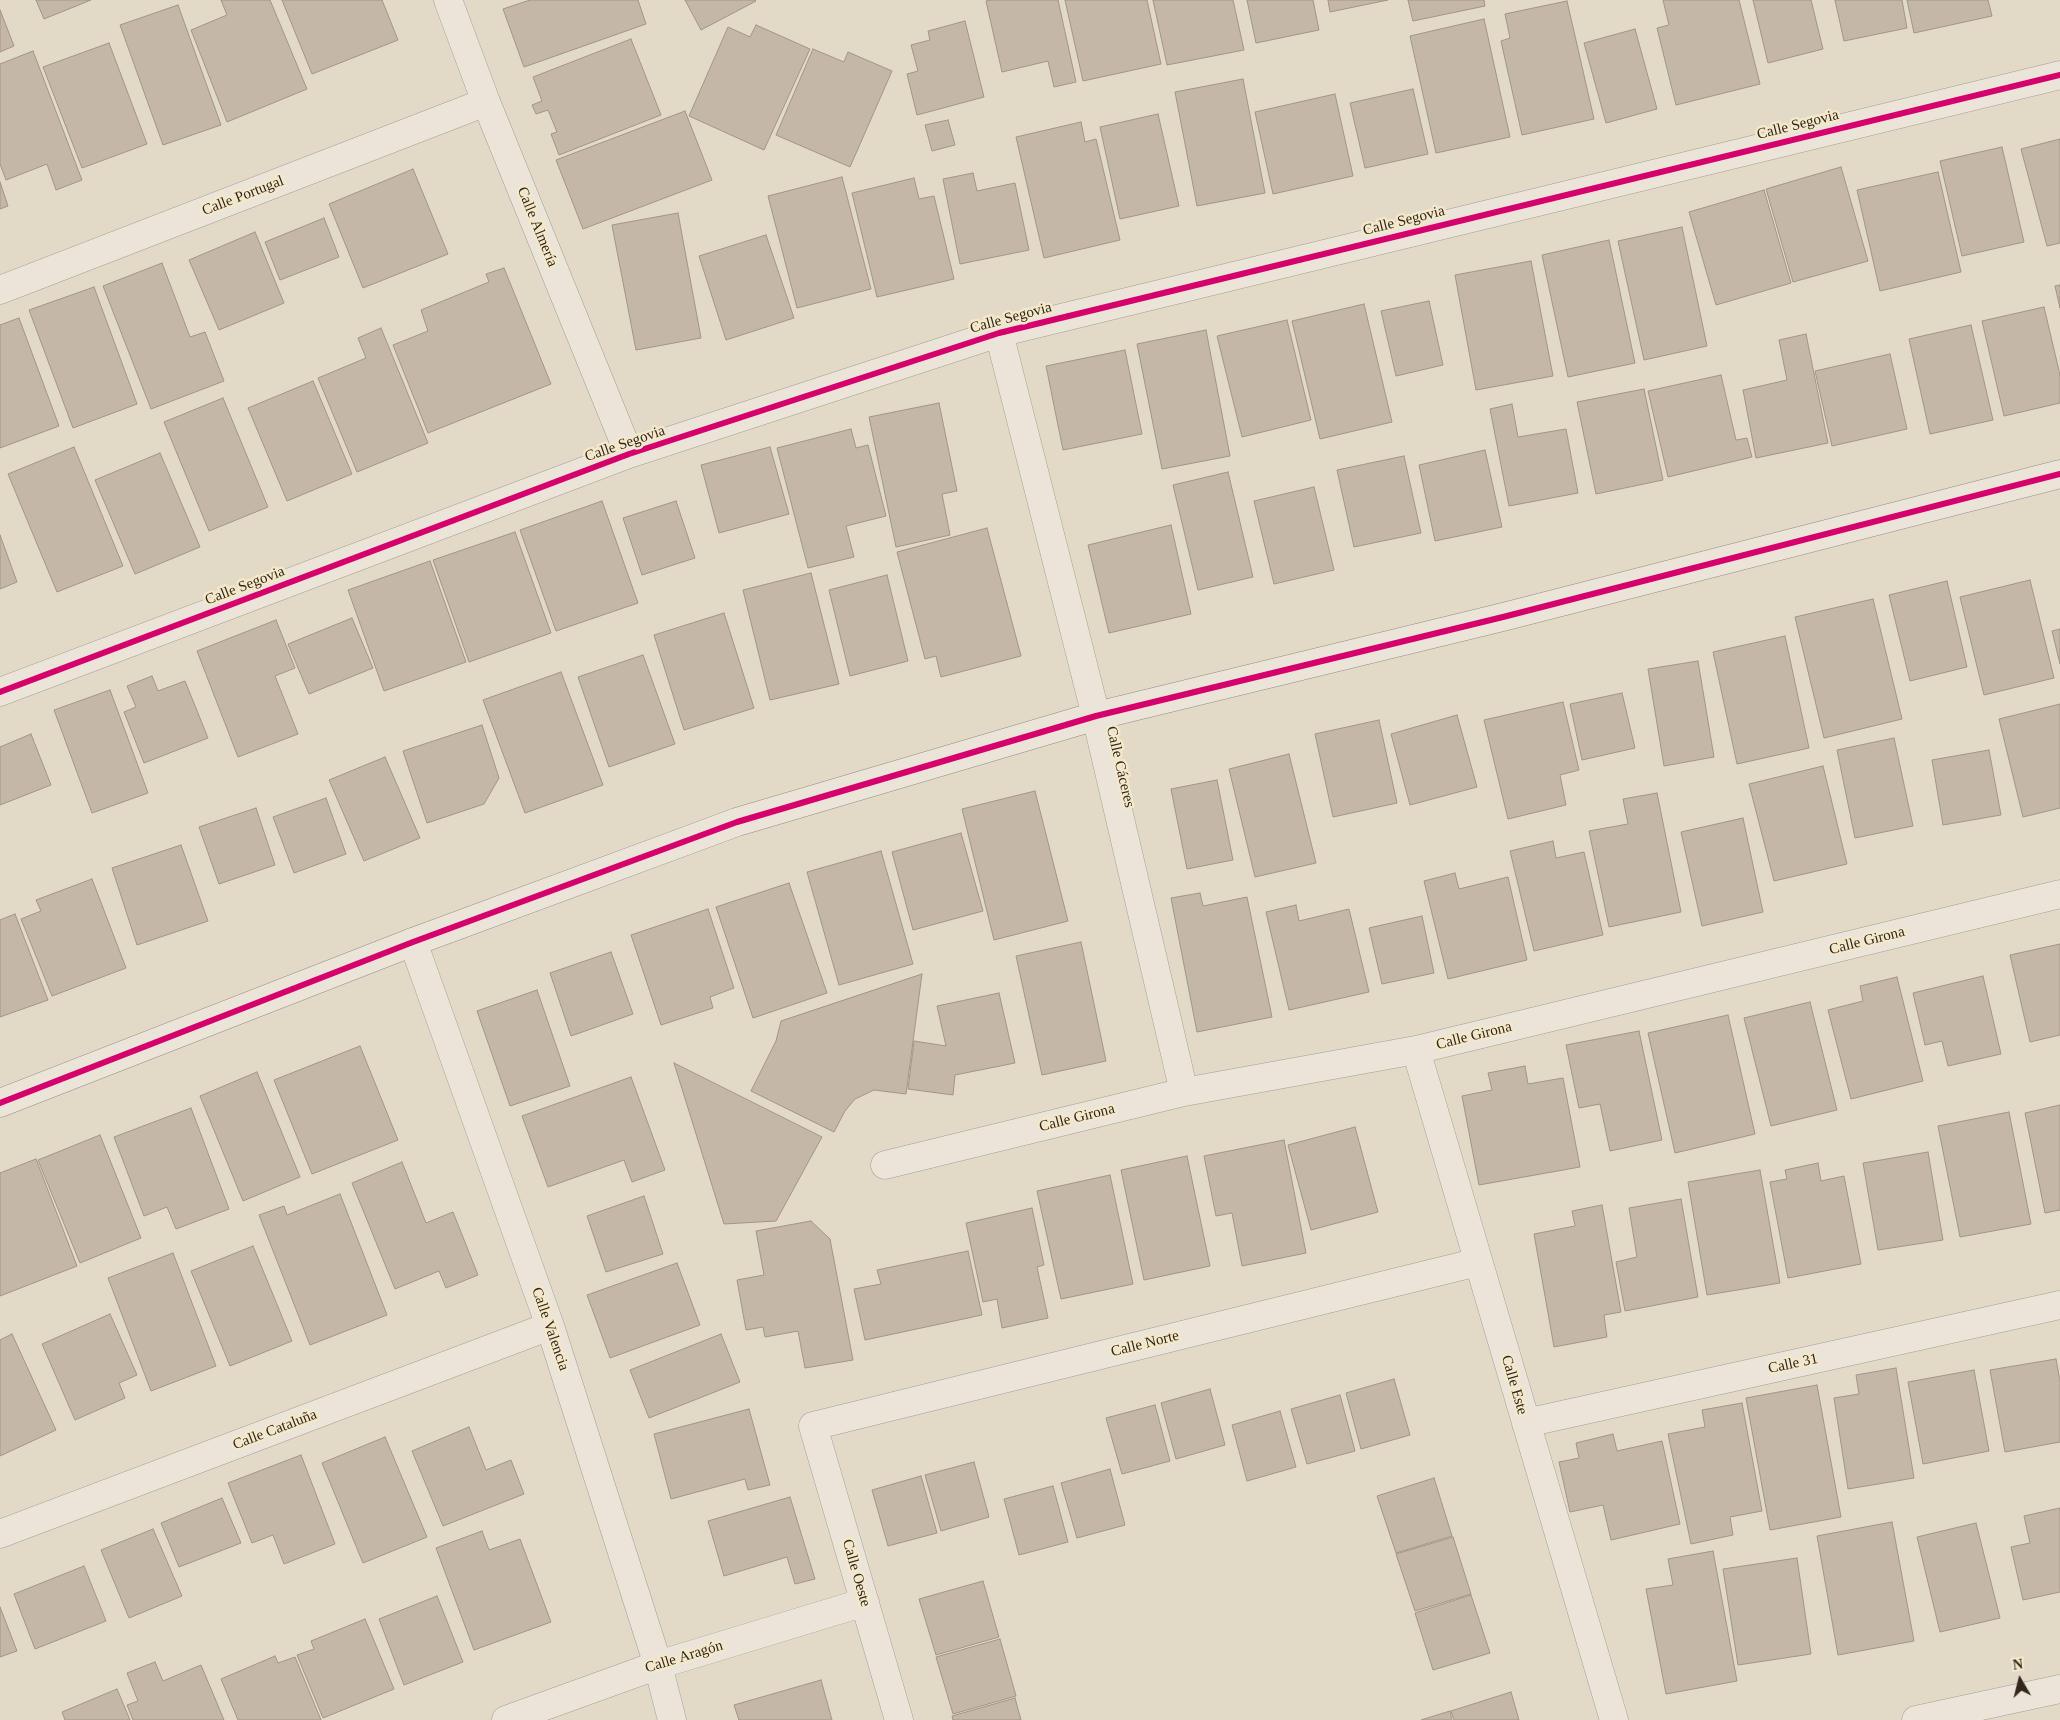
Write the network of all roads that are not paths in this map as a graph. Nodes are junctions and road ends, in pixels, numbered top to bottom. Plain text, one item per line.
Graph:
1 (448, 0) edge
2 (2060, 74) edge
3 (486, 102) junction
4 (0, 290) edge
5 (999, 333) junction
6 (630, 454) junction
7 (2060, 474) edge
8 (0, 692) edge
9 (1096, 716) junction
10 (2060, 894) edge
11 (413, 942) junction
12 (1416, 1050) junction
13 (1184, 1092) junction
14 (0, 1103) edge
15 (885, 1165) dead end
16 (1478, 1262) junction
17 (2060, 1305) edge
18 (550, 1326) junction
19 (1526, 1423) junction
20 (813, 1426) joint
21 (0, 1534) edge
22 (864, 1602) junction
23 (658, 1665) junction
24 (2060, 1688) edge
25 (506, 1720) edge
26 (672, 1720) edge
27 (899, 1720) edge
28 (1614, 1720) edge
29 (1916, 1720) edge

1 - 3 street, Calle Almería
2 - 5 street, Calle Segovia
3 - 4 street, Calle Portugal
3 - 6 street, Calle Almería
5 - 6 street, Calle Segovia
5 - 9 street, Calle Cáceres
6 - 8 street, Calle Segovia
7 - 9 street
9 - 11 street
9 - 13 street, Calle Cáceres
10 - 12 street, Calle Girona
11 - 14 street
11 - 18 street, Calle Valencia
12 - 13 street, Calle Girona
12 - 16 street, Calle Este
13 - 15 street, Calle Girona
16 - 19 street, Calle Este
16 - 20 street, Calle Norte
17 - 19 street, Calle 31
18 - 21 street, Calle Cataluña
18 - 23 street, Calle Valencia
19 - 28 street, Calle Este
20 - 22 street, Calle Oeste
22 - 23 street, Calle Aragón
22 - 27 street, Calle Oeste
23 - 25 street, Calle Aragón
23 - 26 street, Calle Valencia
24 - 29 street

